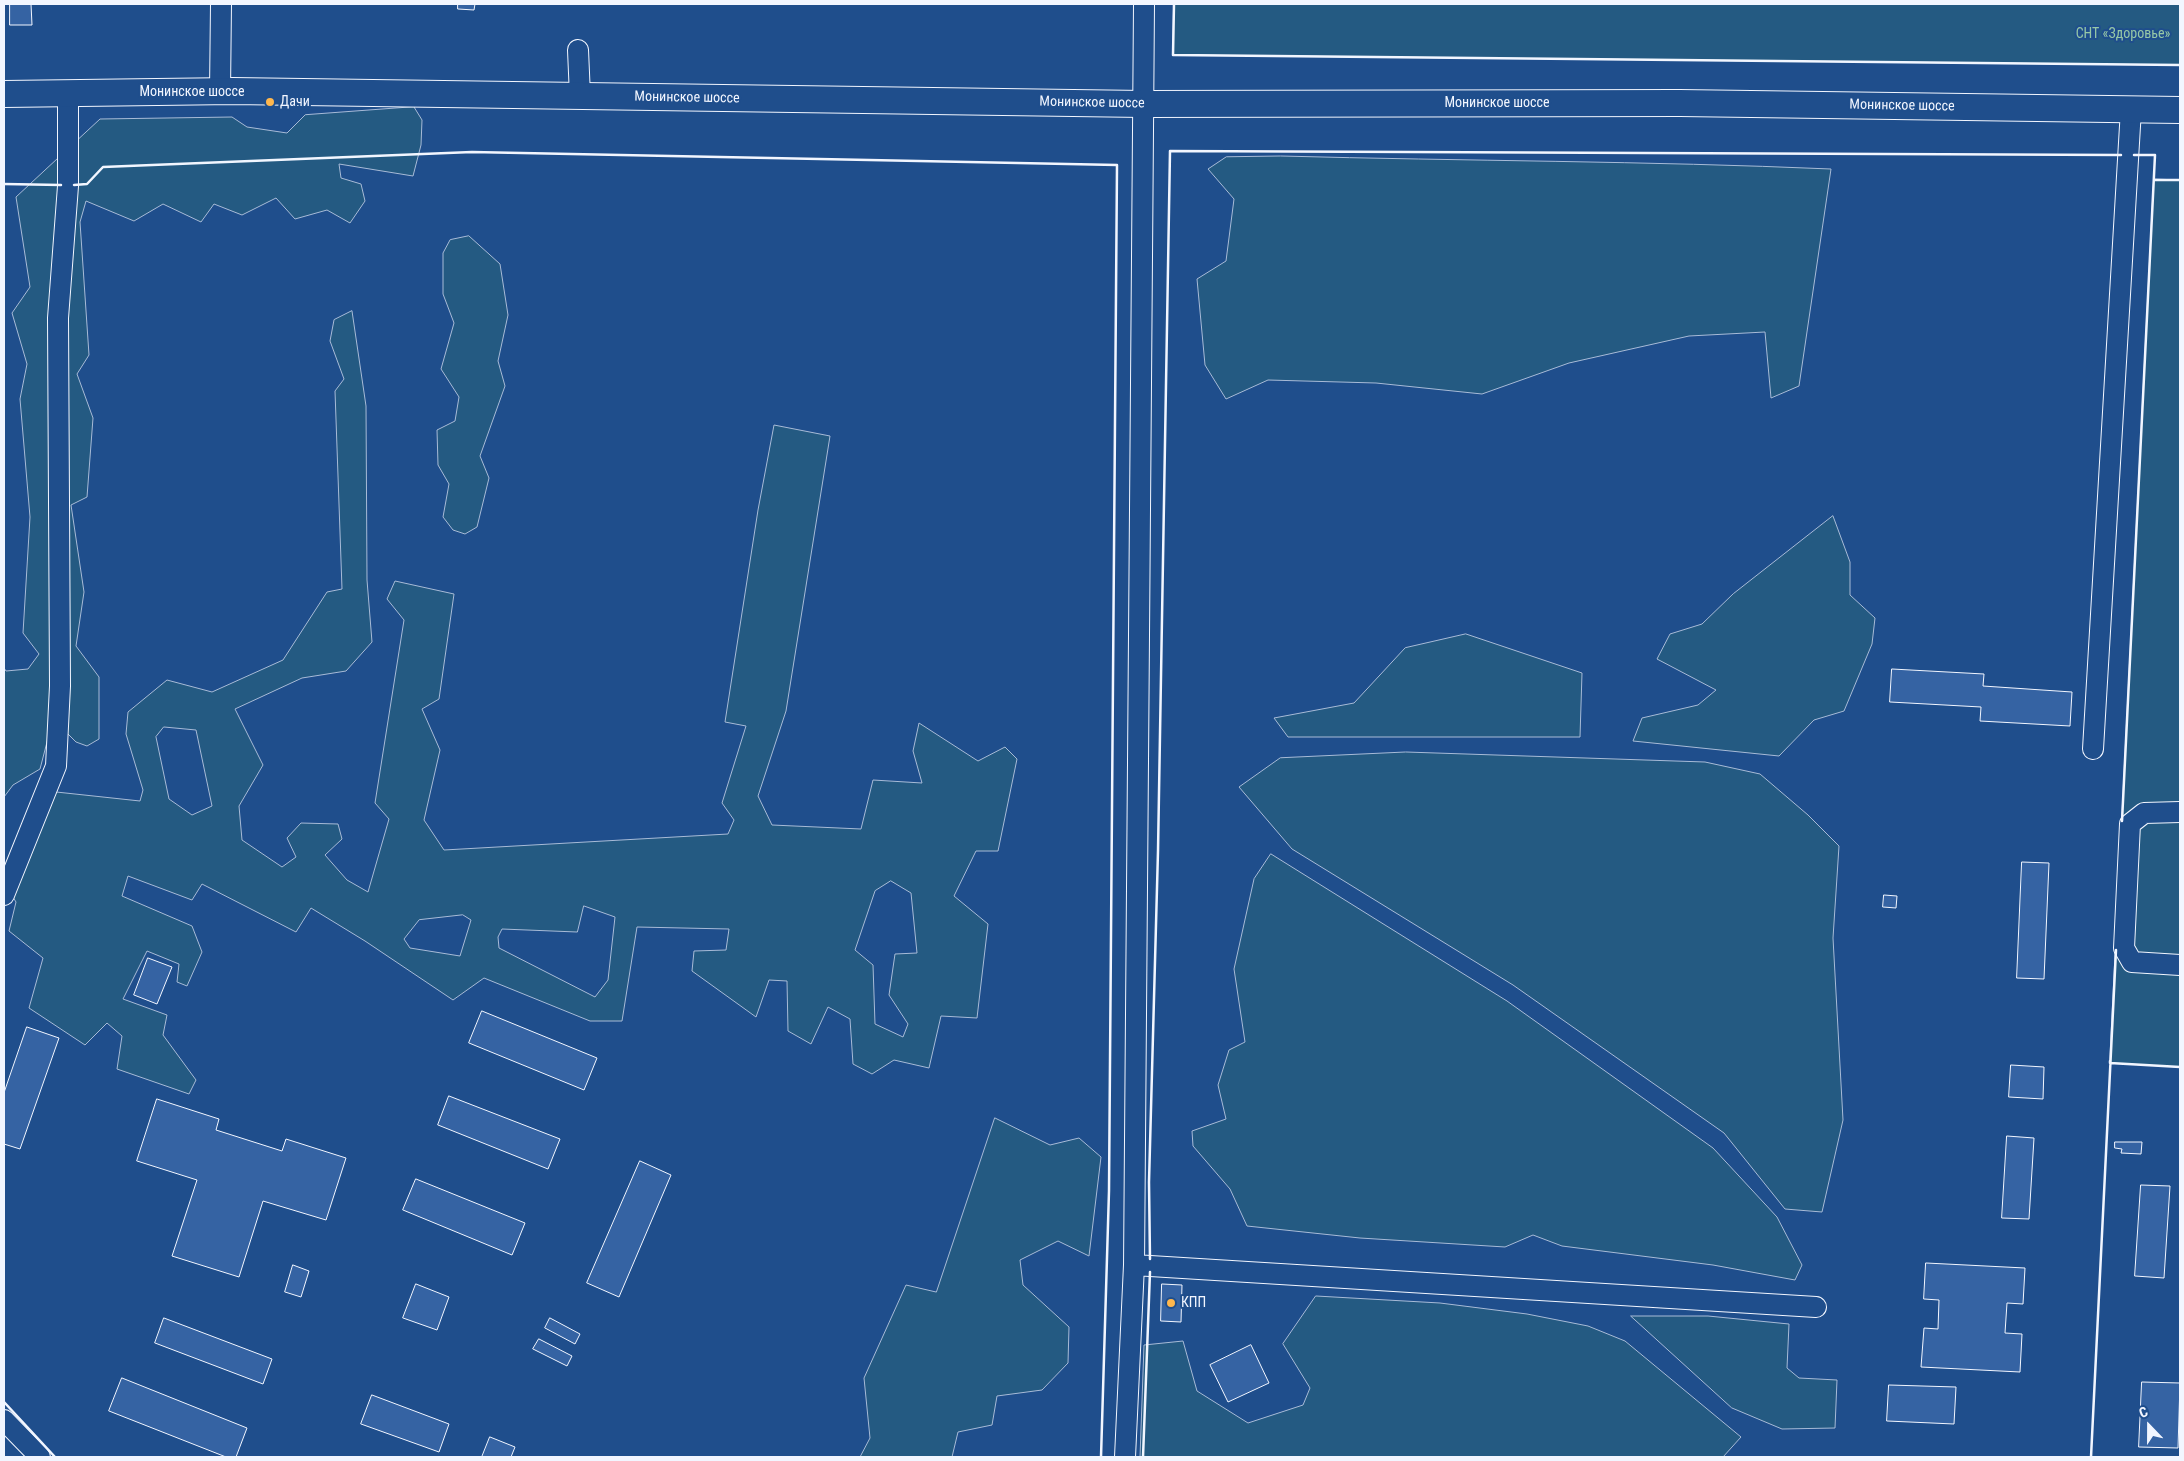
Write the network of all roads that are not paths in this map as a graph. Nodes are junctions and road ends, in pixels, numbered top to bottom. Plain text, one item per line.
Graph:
1 (221, 4) edge
2 (1144, 4) edge
3 (578, 50) dead end
4 (220, 91) junction
5 (68, 93) junction
6 (4, 94) edge
7 (580, 96) junction
8 (1143, 104) junction
9 (2131, 109) junction
10 (2180, 110) edge
11 (2093, 749) dead end
12 (2180, 812) edge
13 (4, 895) edge
14 (2180, 964) edge
15 (1134, 1266) junction
16 (1816, 1307) dead end
17 (4, 1420) edge
18 (40, 1457) edge
19 (1125, 1457) edge

1 - 4 street
2 - 8 street
3 - 7 street
4 - 5 main road, Монинское шоссе
4 - 7 main road, Монинское шоссе
5 - 6 main road, Монинское шоссе
5 - 13 street
7 - 8 main road, Монинское шоссе
8 - 9 main road, Монинское шоссе
8 - 15 street
9 - 10 main road, Монинское шоссе
9 - 11 street
12 - 14 street
15 - 16 street
15 - 19 street
17 - 18 street

